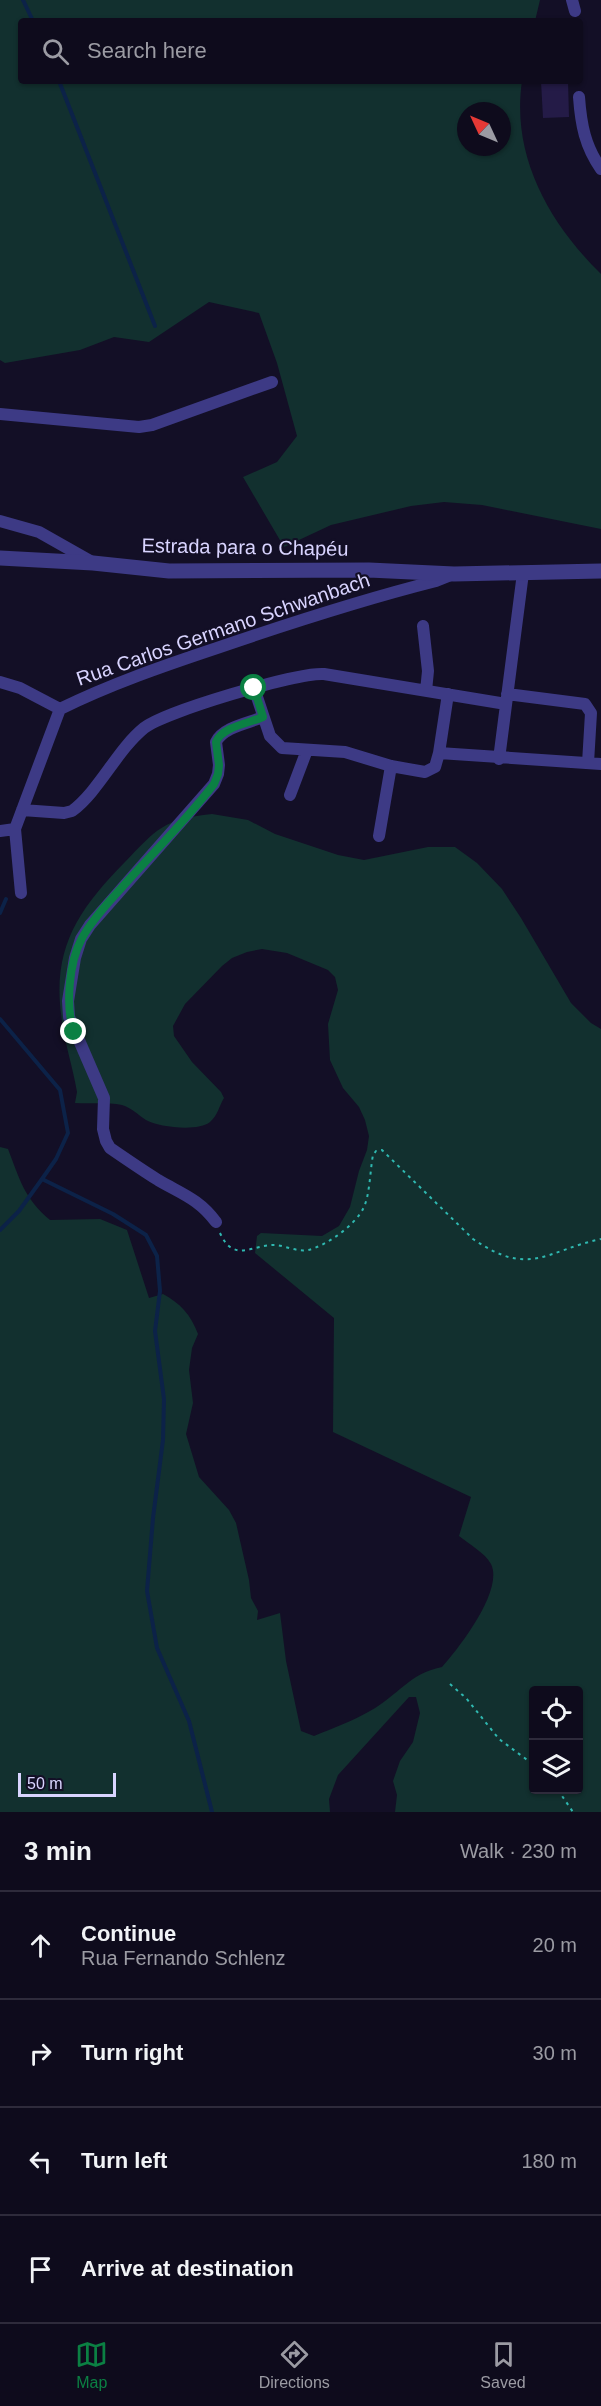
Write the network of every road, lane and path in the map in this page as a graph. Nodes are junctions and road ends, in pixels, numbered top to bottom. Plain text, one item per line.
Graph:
1 (579, 97) dead end
2 (601, 169) edge
3 (272, 382) dead end
4 (0, 414) edge
5 (0, 521) edge
6 (0, 558) edge
7 (93, 562) junction
8 (601, 572) edge
9 (523, 573) junction
10 (454, 574) junction
11 (423, 626) dead end
12 (0, 681) edge
13 (254, 688) junction
14 (426, 691) junction
15 (448, 694) junction
16 (507, 699) junction
17 (60, 709) junction
18 (263, 717) junction
19 (307, 750) junction
20 (439, 753) junction
21 (499, 759) junction
22 (588, 763) junction
23 (601, 764) edge
24 (391, 766) junction
25 (290, 795) dead end
26 (22, 810) junction
27 (15, 829) junction
28 (0, 831) edge
29 (379, 836) dead end
30 (21, 893) dead end
31 (216, 1222) joint
32 (601, 1239) edge
33 (450, 1684) dead end
34 (529, 1761) edge
35 (561, 1794) edge
36 (573, 1812) edge

1 - 2 street
3 - 4 street
5 - 7 street
6 - 7 street, Estrada para o Chapéu
7 - 10 street, Estrada para o Chapéu
8 - 9 street, Estrada para o Chapéu
9 - 10 street, Estrada para o Chapéu
9 - 16 street
10 - 17 street, Rua Carlos Germano Schwanbach
11 - 14 street
12 - 17 street
13 - 14 street
13 - 18 street
13 - 26 street
14 - 15 street
15 - 16 street
15 - 20 street
16 - 21 street
16 - 22 street
17 - 26 street, Rua Carlos Germano Schwanbach
18 - 19 street
18 - 31 street
19 - 24 street
19 - 25 street
20 - 21 street
20 - 24 street
21 - 22 street
22 - 23 street
24 - 29 street
26 - 27 street, Rua Carlos Germano Schwanbach
27 - 28 street
27 - 30 street, Rua Carlos Germano Schwanbach
31 - 32 path
33 - 34 path
35 - 36 path

